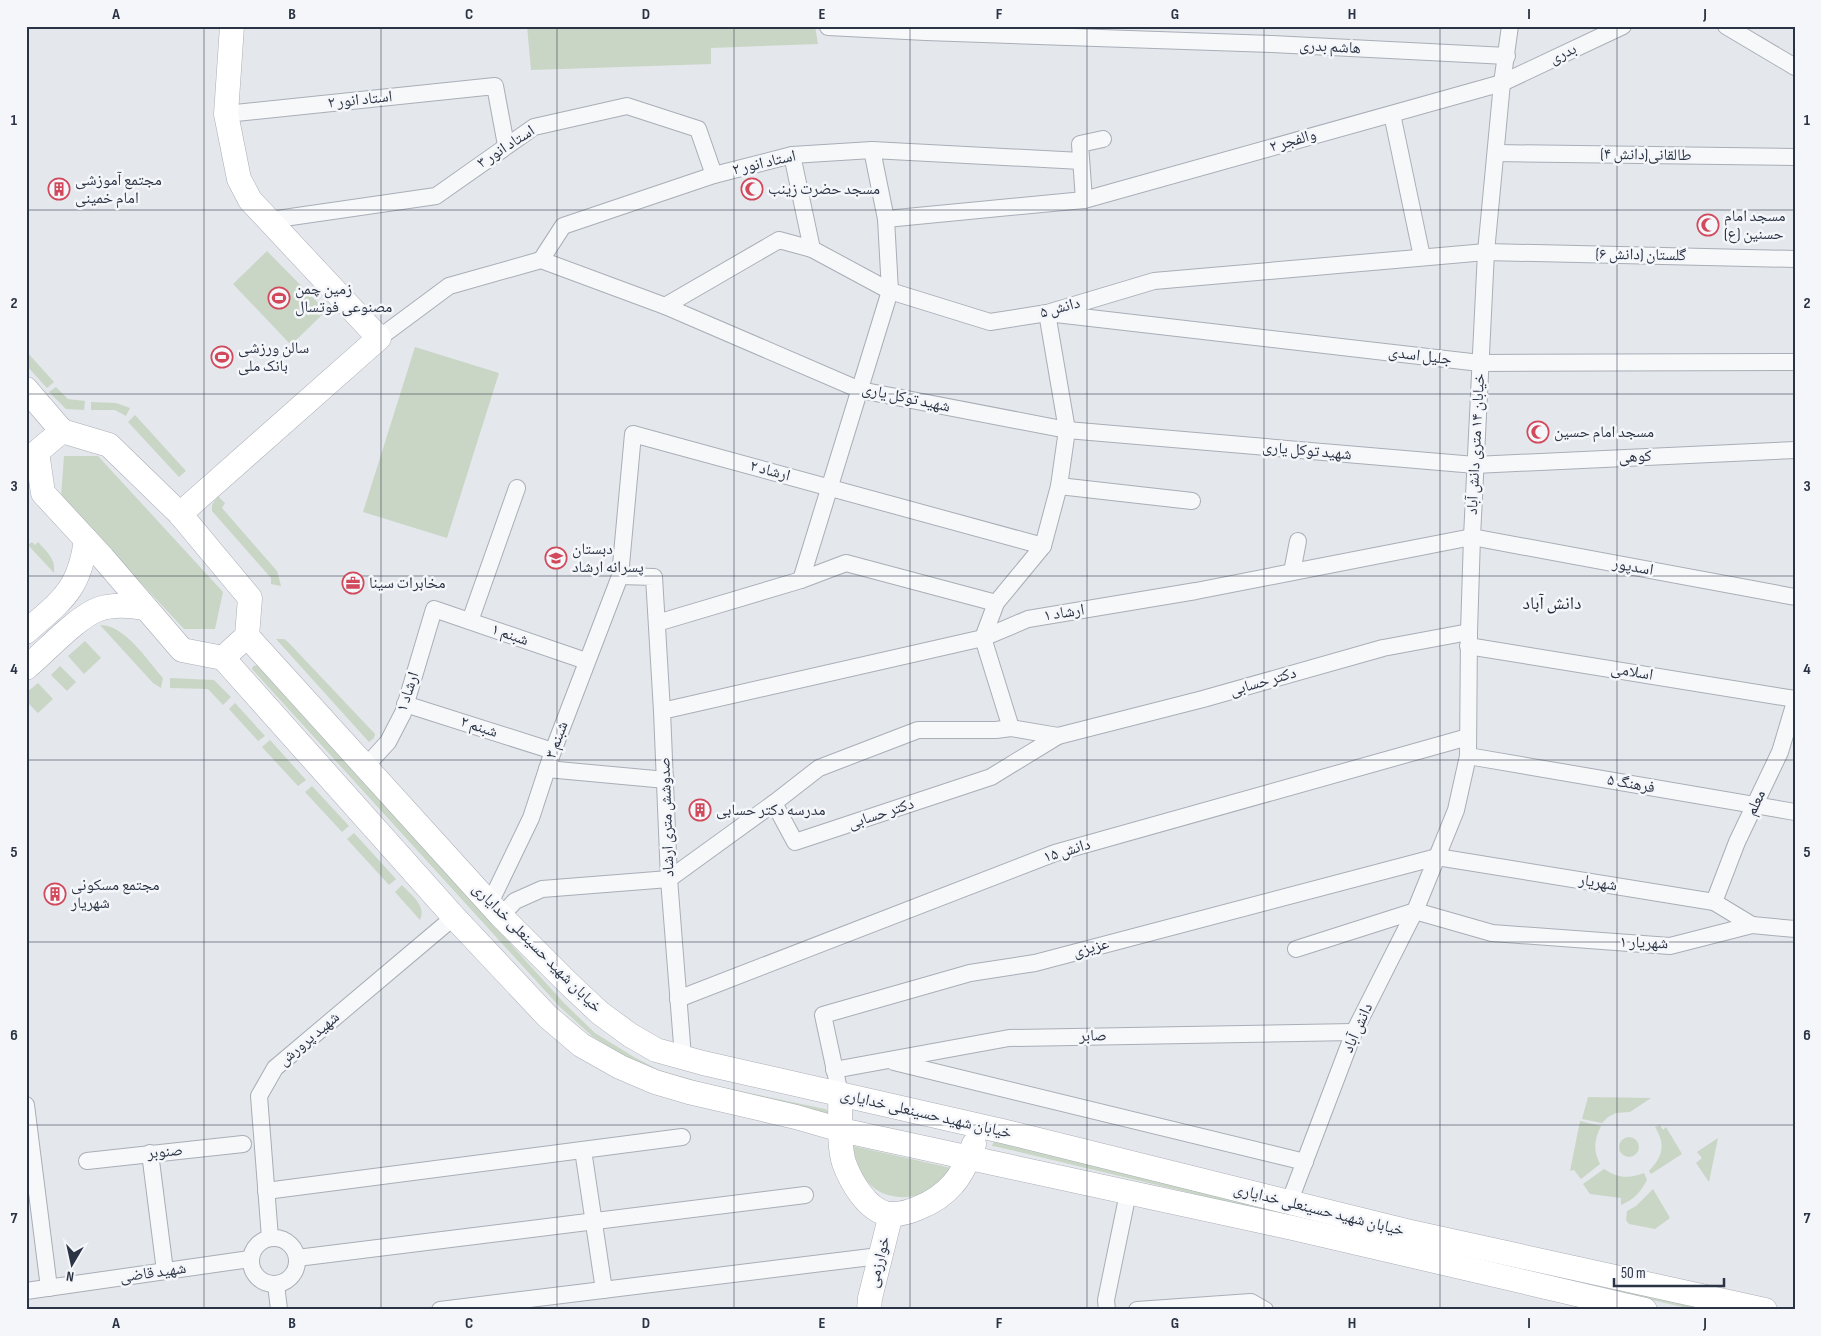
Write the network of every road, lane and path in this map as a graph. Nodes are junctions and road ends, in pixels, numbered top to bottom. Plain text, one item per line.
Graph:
1 (232, 26) edge
2 (1510, 26) edge
3 (1623, 26) edge
4 (1726, 26) edge
5 (828, 27) edge
6 (1153, 33) edge
7 (1507, 56) junction
8 (1795, 67) edge
9 (1502, 83) junction
10 (226, 114) junction
11 (1392, 114) junction
12 (1103, 139) dead end
13 (506, 145) junction
14 (872, 150) junction
15 (1496, 153) junction
16 (792, 155) junction
17 (1795, 157) edge
18 (1081, 161) junction
19 (714, 175) junction
20 (1084, 200) junction
21 (886, 219) junction
22 (270, 220) junction
23 (812, 249) junction
24 (1486, 252) junction
25 (1422, 257) junction
26 (1795, 259) edge
27 (541, 260) junction
28 (890, 291) junction
29 (665, 306) junction
30 (1047, 314) junction
31 (379, 338) junction
32 (1795, 362) edge
33 (1480, 363) junction
34 (26, 389) edge
35 (860, 390) junction
36 (1067, 430) junction
37 (62, 431) junction
38 (32, 446) edge
39 (1795, 450) edge
40 (1475, 465) junction
41 (1059, 486) junction
42 (830, 487) junction
43 (517, 488) dead end
44 (1192, 502) dead end
45 (180, 514) junction
46 (1472, 537) junction
47 (86, 540) junction
48 (1298, 541) dead end
49 (1043, 546) junction
50 (1292, 572) junction
51 (620, 576) junction
52 (801, 580) junction
53 (1795, 597) edge
54 (996, 603) junction
55 (145, 608) junction
56 (434, 609) joint
57 (470, 621) junction
58 (658, 624) junction
59 (26, 632) edge
60 (247, 636) junction
61 (983, 638) junction
62 (1468, 639) junction
63 (223, 658) junction
64 (586, 661) junction
65 (26, 668) edge
66 (1795, 700) edge
67 (405, 704) junction
68 (662, 711) junction
69 (1011, 728) junction
70 (1058, 736) junction
71 (1468, 737) junction
72 (553, 751) junction
73 (1468, 756) junction
74 (366, 766) junction
75 (547, 769) junction
76 (666, 780) junction
77 (774, 803) junction
78 (1755, 806) junction
79 (1795, 812) edge
80 (1437, 858) junction
81 (669, 879) junction
82 (1714, 902) junction
83 (496, 909) junction
84 (1415, 911) junction
85 (454, 916) junction
86 (1752, 925) junction
87 (1795, 929) edge
88 (1296, 949) dead end
89 (678, 1000) junction
90 (1354, 1032) junction
91 (683, 1057) junction
92 (888, 1060) junction
93 (834, 1070) junction
94 (840, 1094) junction
95 (26, 1105) edge
96 (980, 1126) junction
97 (841, 1130) junction
98 (682, 1137) dead end
99 (242, 1144) dead end
100 (583, 1150) junction
101 (150, 1153) junction
102 (969, 1157) junction
103 (87, 1161) dead end
104 (1305, 1162) junction
105 (30, 1168) edge
106 (266, 1191) junction
107 (1128, 1193) junction
108 (805, 1195) dead end
109 (1289, 1203) junction
110 (891, 1214) junction
111 (594, 1221) junction
112 (270, 1238) junction
113 (880, 1257) junction
114 (296, 1258) junction
115 (250, 1260) junction
116 (165, 1271) junction
117 (276, 1284) junction
118 (49, 1288) junction
119 (604, 1290) junction
120 (26, 1291) edge
121 (279, 1310) edge
122 (440, 1310) edge
123 (869, 1310) edge
124 (1107, 1310) edge
125 (1137, 1310) edge
126 (1265, 1310) edge
127 (1645, 1310) edge
128 (1765, 1310) edge

1 - 10 street
2 - 7 street, خیابان ۱۴ متری دانش آباد
3 - 9 street, بدری
4 - 8 street
5 - 6 street, هاشم بدری
6 - 7 street, هاشم بدری
7 - 9 street, خیابان ۱۴ متری دانش آباد
9 - 11 street, والفجر ۲
9 - 15 street, خیابان ۱۴ متری دانش آباد
10 - 13 street, استاد انور ۲
10 - 22 street
11 - 20 street, والفجر ۲
11 - 25 street
12 - 18 street
13 - 19 street, استاد انور ۳
13 - 22 street, استاد انور ۳
14 - 16 street, استاد انور ۲
14 - 18 street
14 - 21 street
15 - 17 street, طالقانی(دانش ۴)
15 - 24 street, خیابان ۱۴ متری دانش آباد
16 - 19 street, استاد انور ۲
16 - 23 street
18 - 20 street
19 - 27 street, استاد انور ۲
20 - 21 street, والفجر ۲
21 - 28 street
22 - 31 street
23 - 28 street, دانش ۵
23 - 29 street, دانش ۵
24 - 25 street, دانش ۵
24 - 26 street, گلستان (دانش ۶)
24 - 33 street, خیابان ۱۴ متری دانش آباد
25 - 30 street, دانش ۵
27 - 29 street, شهید توکل یاری
27 - 31 street
28 - 30 street, دانش ۵
28 - 35 street
29 - 35 street, شهید توکل یاری
30 - 33 street, جلیل اسدی
30 - 36 street
31 - 45 street
32 - 33 street, جلیل اسدی
33 - 40 street, خیابان ۱۴ متری دانش آباد
34 - 37 street
35 - 36 street, شهید توکل یاری
35 - 42 street
36 - 40 street, شهید توکل یاری
36 - 41 street
37 - 38 street
37 - 45 street
38 - 47 street
39 - 40 street, کوهی
40 - 46 street, خیابان ۱۴ متری دانش آباد
41 - 44 street
41 - 49 street
42 - 49 street, ارشاد ۲
42 - 51 street, ارشاد ۲
42 - 52 street
43 - 57 street
45 - 60 street
46 - 50 street, ارشاد ۱
46 - 53 street, اسدپور
46 - 62 street, خیابان ۱۴ متری دانش آباد
47 - 55 street
47 - 59 street
48 - 50 street
49 - 54 street
50 - 61 street, ارشاد ۱
51 - 58 street, صدوشش متری ارشاد
51 - 64 street, شبنم ۳
52 - 54 street
52 - 58 street
54 - 61 street
55 - 63 street
55 - 65 street
56 - 57 street, شبنم ۱
56 - 67 street, ارشاد ۱
57 - 64 street, شبنم ۱
58 - 68 street, صدوشش متری ارشاد
60 - 63 street
60 - 74 street, خیابان شهید حسینعلی خدایاری
61 - 68 street, ارشاد ۱
61 - 69 street
62 - 66 street, اسلامی
62 - 70 street, دکتر حسابی
62 - 71 street, خیابان ۱۴ متری دانش آباد
63 - 85 street, خیابان شهید حسینعلی خدایاری
64 - 72 street, شبنم ۳
66 - 78 street, معلم
67 - 72 street, شبنم ۲
67 - 74 street, ارشاد ۱
68 - 76 street, صدوشش متری ارشاد
69 - 70 street, دکتر حسابی
69 - 77 street, دکتر حسابی
70 - 77 street, دکتر حسابی
71 - 73 street, خیابان ۱۴ متری دانش آباد
71 - 89 street, دانش ۱۵
72 - 75 street, شبنم ۳
73 - 78 street, فرهنگ ۵
73 - 80 street, خیابان ۱۴ متری دانش آباد
74 - 83 street, خیابان شهید حسینعلی خدایاری
75 - 76 street
75 - 83 street, شبنم ۳
76 - 81 street, صدوشش متری ارشاد
77 - 81 street, دکتر حسابی
78 - 79 street, فرهنگ ۵
78 - 82 street, معلم
80 - 82 street, شهریار
80 - 84 street, دانش آباد
80 - 93 street, عزیزی
81 - 83 street
81 - 89 street, صدوشش متری ارشاد
82 - 86 street, شهریار
83 - 91 street, خیابان شهید حسینعلی خدایاری
84 - 86 street, شهریار ۱
84 - 88 street
84 - 90 street, دانش آباد
85 - 97 street, خیابان شهید حسینعلی خدایاری
85 - 106 street, شهید پرورش
86 - 87 street, شهریار ۱
89 - 91 street, صدوشش متری ارشاد
90 - 92 street, صابر
90 - 104 street, دانش آباد
91 - 94 street, خیابان شهید حسینعلی خدایاری
92 - 93 street, صابر
92 - 104 street
93 - 94 street, عزیزی
94 - 96 street, خیابان شهید حسینعلی خدایاری
94 - 97 street, خوارزمی
95 - 105 street
96 - 102 street, خوارزمی
96 - 109 street, خیابان شهید حسینعلی خدایاری
97 - 102 street, خیابان شهید حسینعلی خدایاری
97 - 110 street, خوارزمی
98 - 100 street
99 - 101 street, صنوبر
100 - 106 street
100 - 111 street
101 - 103 street, صنوبر
101 - 116 street
102 - 107 street, خیابان شهید حسینعلی خدایاری
102 - 110 street, خوارزمی
104 - 109 street, دانش آباد
105 - 118 street
106 - 112 street, شهید پرورش
107 - 124 street
107 - 127 street, خیابان شهید حسینعلی خدایاری
108 - 111 street
109 - 128 street, خیابان شهید حسینعلی خدایاری
110 - 113 street, خوارزمی
111 - 114 street
111 - 119 street
112 - 114 street
112 - 115 street
113 - 119 street
113 - 123 street, خوارزمی
114 - 117 street
115 - 116 street, شهید قاضی
115 - 117 street
116 - 118 street, شهید قاضی
117 - 121 street
118 - 120 street, شهید قاضی
119 - 122 street
125 - 126 street

